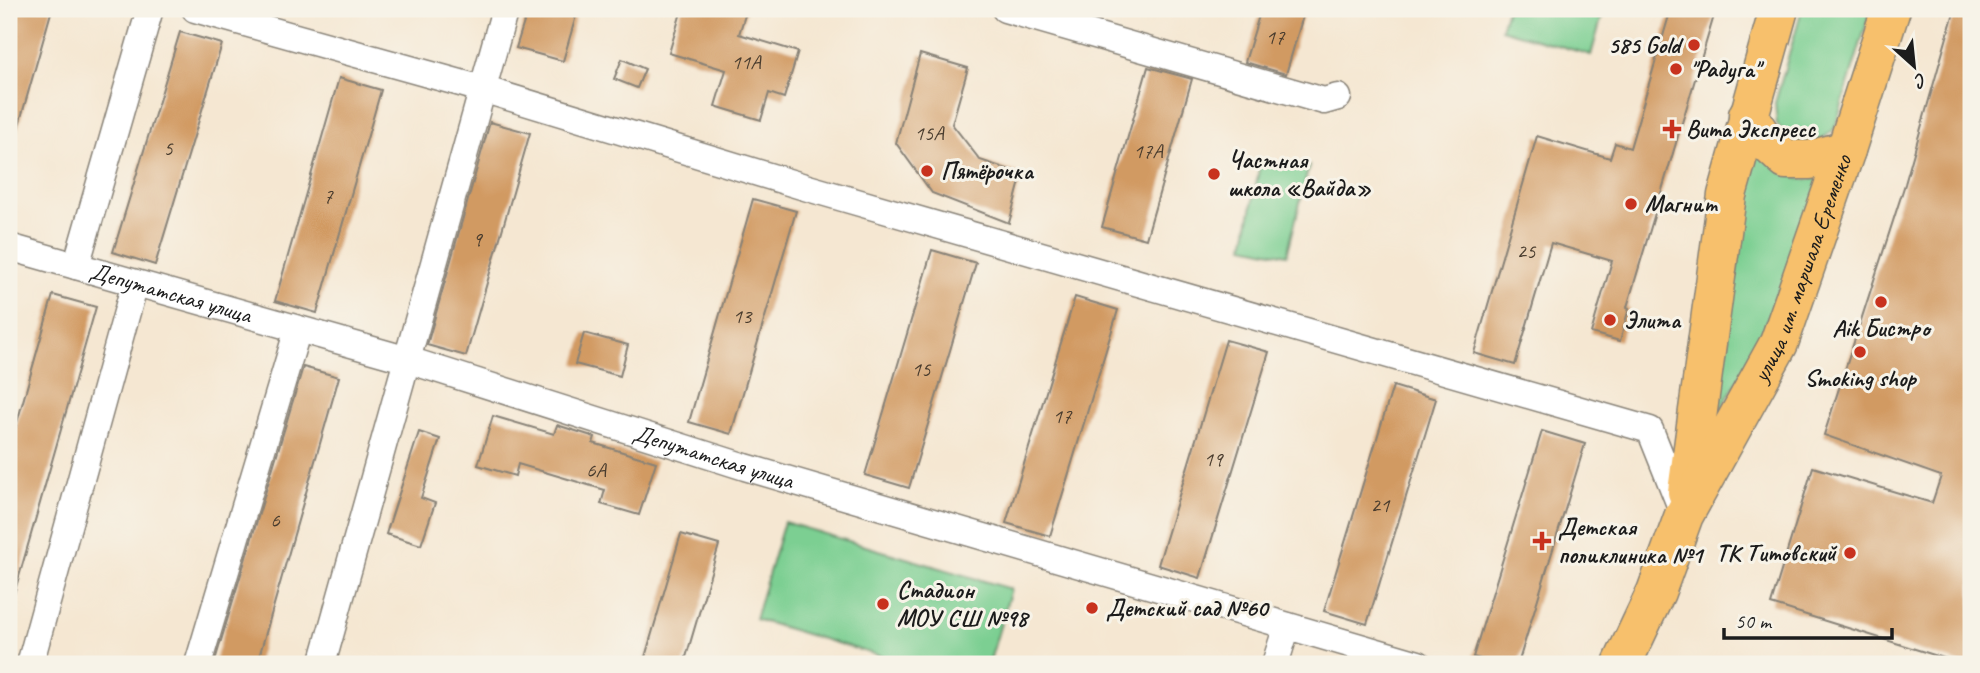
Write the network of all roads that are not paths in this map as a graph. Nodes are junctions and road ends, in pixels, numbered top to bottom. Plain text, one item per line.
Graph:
1 (149, 9) edge
2 (195, 9) edge
3 (505, 9) edge
4 (1005, 9) edge
5 (1779, 9) edge
6 (1891, 9) edge
7 (482, 89) junction
8 (1338, 97) dead end
9 (1748, 116) junction
10 (1846, 149) junction
11 (9, 247) edge
12 (76, 266) junction
13 (135, 283) junction
14 (298, 329) junction
15 (408, 360) junction
16 (1684, 515) junction
17 (1287, 626) junction
18 (30, 664) edge
19 (198, 664) edge
20 (322, 664) edge
21 (1275, 664) edge
22 (1418, 664) edge
23 (1622, 664) edge

1 - 12 street
2 - 7 street
3 - 7 street
4 - 8 street
5 - 9 highway, улица им. маршала Еременко
6 - 10 highway, улица им. маршала Еременко
7 - 15 street
7 - 16 street
9 - 10 highway
9 - 16 highway, улица им. маршала Еременко
10 - 16 highway, улица им. маршала Еременко
11 - 12 street, Депутатская улица
12 - 13 street, Депутатская улица
13 - 14 street, Депутатская улица
13 - 18 street
14 - 15 street, Депутатская улица
14 - 19 street
15 - 17 street, Депутатская улица
15 - 20 street
16 - 23 highway, улица им. маршала Еременко
17 - 21 street
17 - 22 street, Депутатская улица

